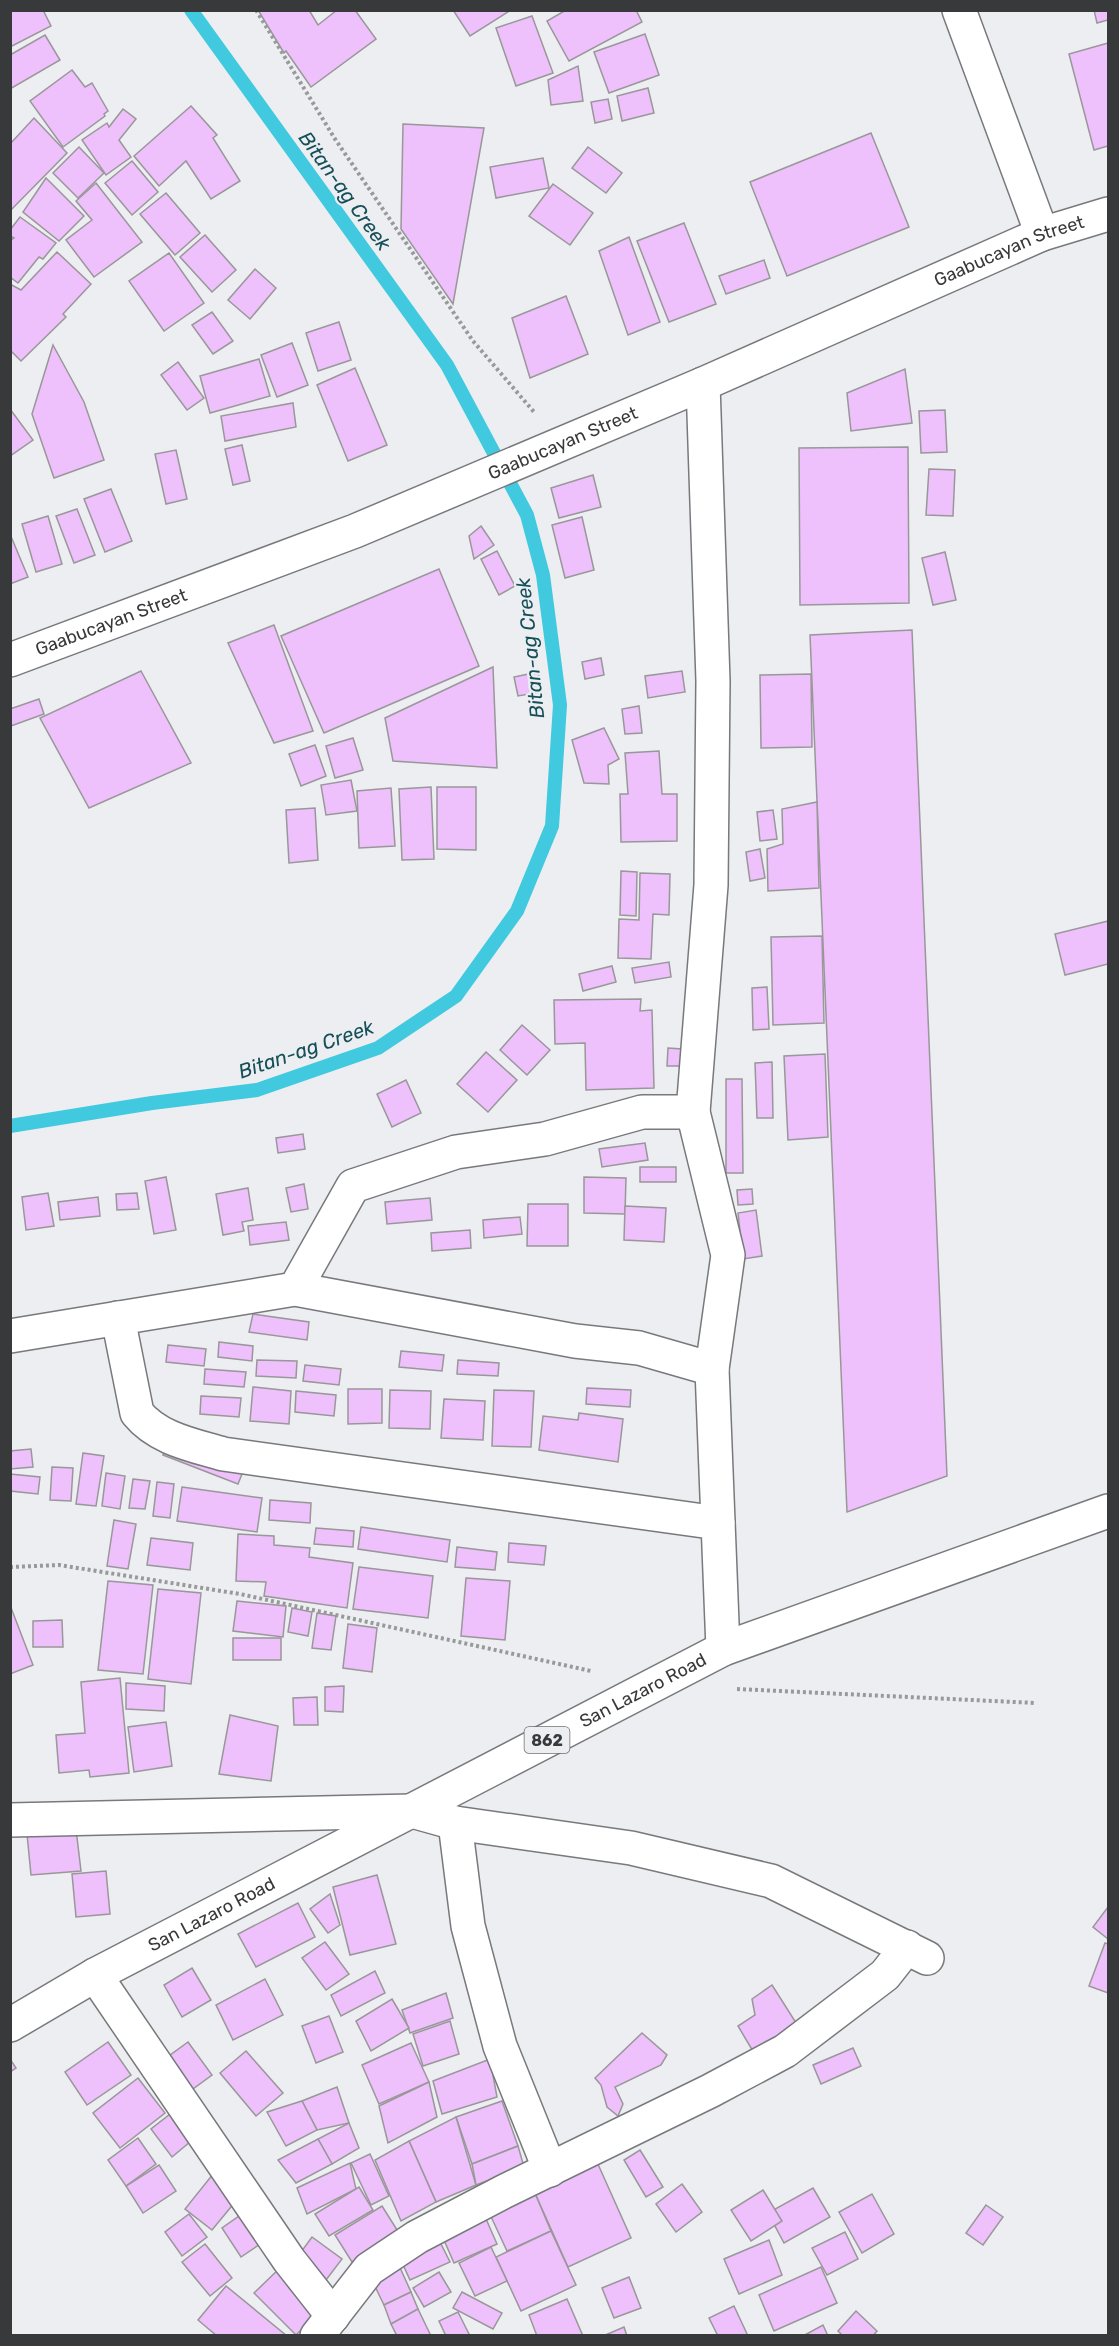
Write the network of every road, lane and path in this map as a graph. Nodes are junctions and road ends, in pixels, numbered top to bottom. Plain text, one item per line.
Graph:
1 (256, 10) edge
2 (959, 10) edge
3 (1108, 214) edge
4 (1042, 234) junction
5 (703, 384) junction
6 (555, 446) junction
7 (10, 660) edge
8 (693, 1112) junction
9 (296, 1289) junction
10 (118, 1318) junction
11 (10, 1336) edge
12 (712, 1369) junction
13 (1108, 1511) edge
14 (718, 1523) junction
15 (10, 1567) edge
16 (723, 1649) junction
17 (652, 1685) junction
18 (733, 1689) dead end
19 (1036, 1703) dead end
20 (412, 1811) junction
21 (10, 1820) edge
22 (455, 1823) junction
23 (95, 1975) junction
24 (10, 2025) edge
25 (550, 2170) junction
26 (325, 2326) edge

1 - 6 path
2 - 4 street
3 - 4 street, Gaabucayan Street
4 - 5 street, Gaabucayan Street
5 - 6 street, Gaabucayan Street
5 - 8 street
6 - 7 street, Gaabucayan Street
8 - 9 street
8 - 12 street
9 - 10 street
9 - 12 street
10 - 11 street
10 - 14 street
12 - 14 street
13 - 16 street, San Lazaro Road / 862
14 - 16 street
15 - 17 path
16 - 17 street, San Lazaro Road / 862
17 - 20 street, San Lazaro Road / 862
18 - 19 path
20 - 21 street
20 - 22 street
20 - 23 street, San Lazaro Road / 862
22 - 25 street
22 - 25 street
23 - 24 street, San Lazaro Road / 862
23 - 26 street
25 - 26 street

